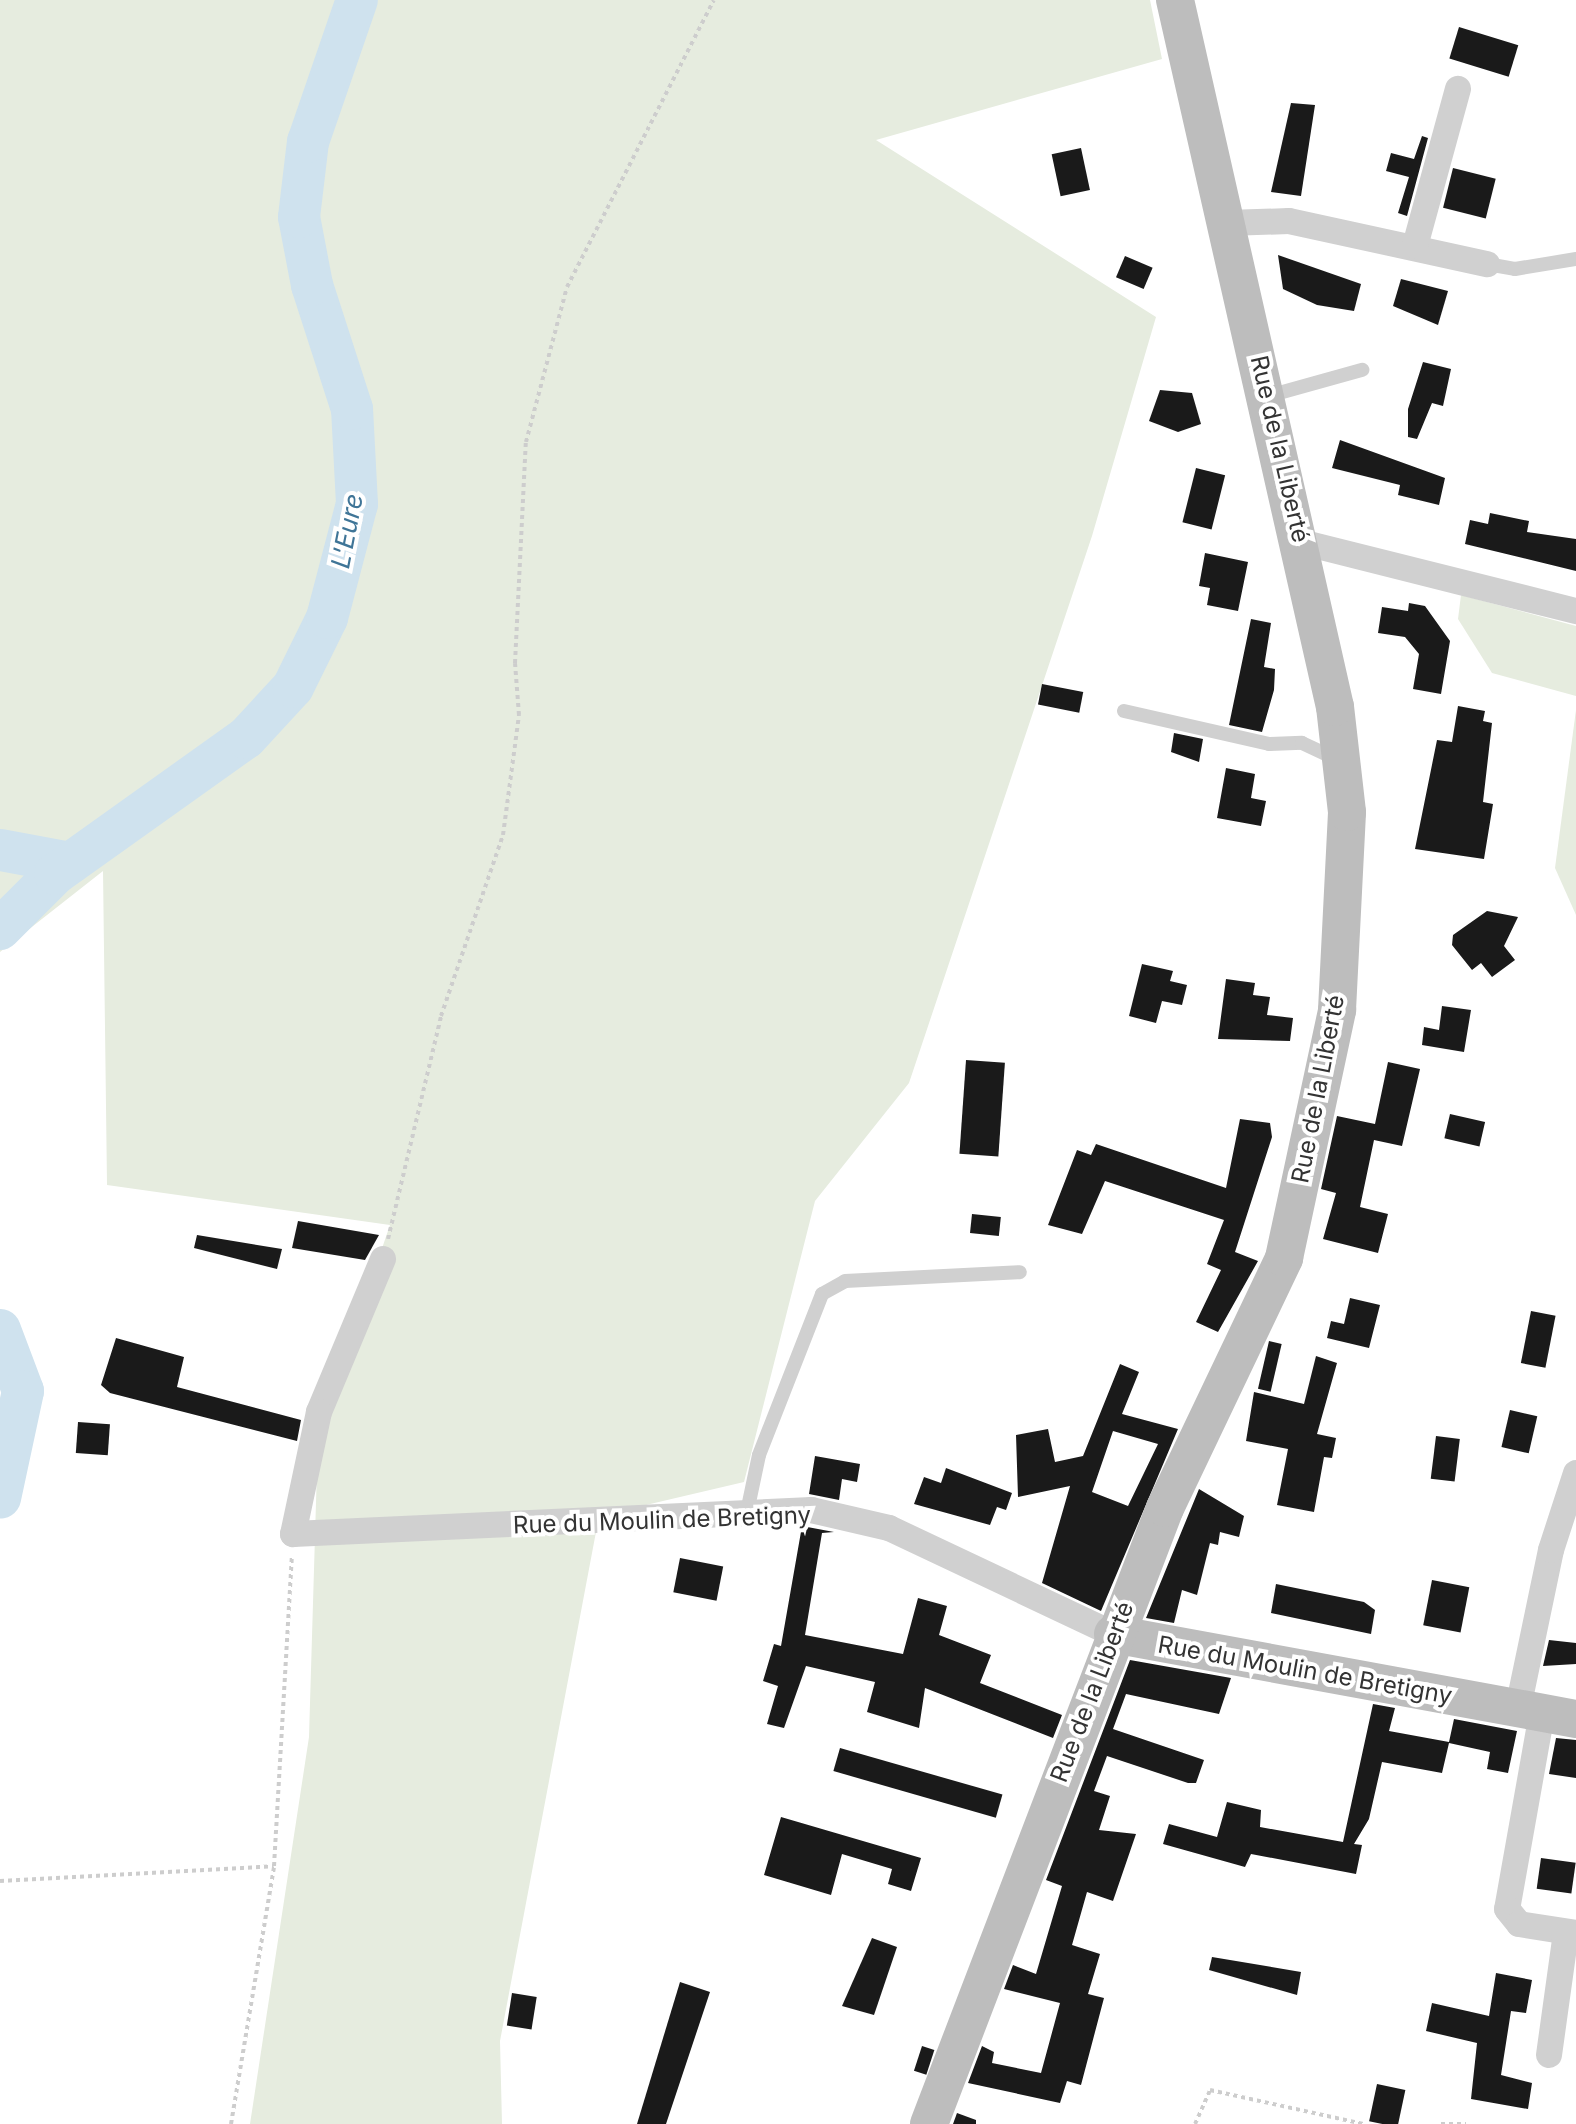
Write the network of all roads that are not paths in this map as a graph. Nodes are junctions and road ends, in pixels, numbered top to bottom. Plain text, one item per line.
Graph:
1 (1175, 0) edge
2 (1458, 89) dead end
3 (1227, 223) junction
4 (1415, 246) junction
5 (1576, 259) edge
6 (1487, 264) joint
7 (1362, 370) dead end
8 (1268, 396) junction
9 (1301, 542) junction
10 (1576, 611) edge
11 (1124, 711) dead end
12 (1341, 761) junction
13 (383, 1259) road end
14 (1020, 1272) dead end
15 (1576, 1473) edge
16 (747, 1512) junction
17 (1113, 1634) junction
18 (1545, 1713) edge
19 (1571, 1932) edge
20 (1549, 2055) dead end
21 (929, 2124) edge

1 - 3 street, Rue de la Liberté
2 - 4 street
3 - 4 street
3 - 8 street, Rue de la Liberté
4 - 6 street
5 - 6 lane
7 - 8 lane
8 - 9 street, Rue de la Liberté
9 - 10 street
9 - 12 street, Rue de la Liberté
11 - 12 lane
12 - 17 street, Rue de la Liberté
13 - 16 street, Rue du Moulin de Bretigny
14 - 16 lane
15 - 18 street
16 - 17 street, Rue du Moulin de Bretigny
17 - 18 street, Rue du Moulin de Bretigny
17 - 21 street, Rue de la Liberté
18 - 19 street
19 - 20 street

